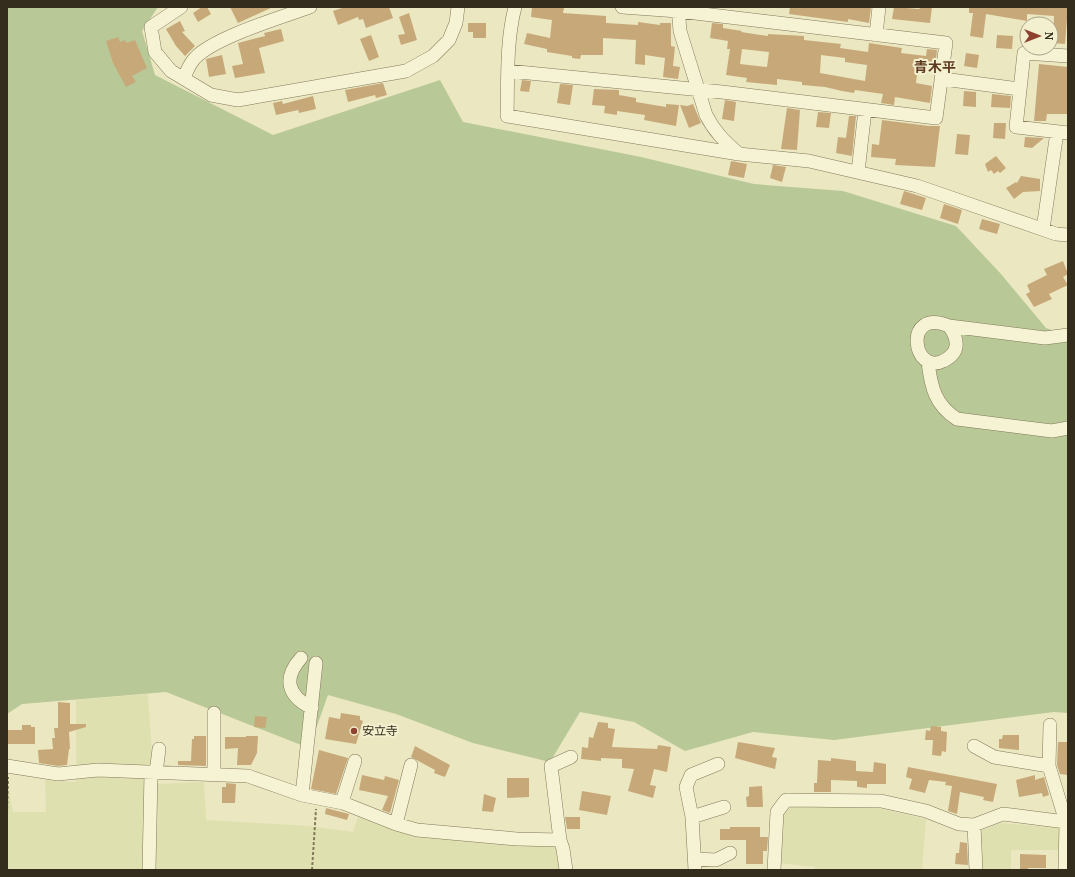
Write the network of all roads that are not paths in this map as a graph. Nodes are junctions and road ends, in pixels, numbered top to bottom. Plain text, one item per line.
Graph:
1 (181, 7) edge
2 (310, 7) edge
3 (458, 7) edge
4 (515, 7) edge
5 (622, 7) edge
6 (879, 7) edge
7 (678, 9) edge
8 (876, 35) junction
9 (1068, 56) edge
10 (508, 71) junction
11 (184, 77) junction
12 (943, 79) junction
13 (1019, 89) junction
14 (699, 90) junction
15 (865, 110) junction
16 (1062, 132) edge
17 (739, 154) junction
18 (858, 172) junction
19 (1043, 229) junction
20 (1068, 235) edge
21 (949, 326) junction
22 (1068, 335) edge
23 (928, 362) junction
24 (1068, 428) edge
25 (301, 658) dead end
26 (316, 663) dead end
27 (312, 708) junction
28 (214, 713) dead end
29 (1050, 725) dead end
30 (974, 746) dead end
31 (159, 749) dead end
32 (571, 757) dead end
33 (355, 760) dead end
34 (718, 764) dead end
35 (411, 765) dead end
36 (1048, 766) junction
37 (8, 767) edge
38 (154, 773) junction
39 (214, 775) junction
40 (302, 795) junction
41 (342, 802) junction
42 (724, 807) dead end
43 (692, 817) junction
44 (1067, 822) edge
45 (396, 824) junction
46 (974, 825) junction
47 (560, 840) junction
48 (730, 853) dead end
49 (696, 864) edge
50 (149, 870) edge
51 (566, 870) edge
52 (774, 870) edge
53 (976, 870) edge
54 (1065, 870) edge

1 - 11 street
2 - 11 street
3 - 11 street
4 - 10 street
5 - 7 street
6 - 8 street
7 - 8 street
7 - 14 street
8 - 12 street
9 - 13 street
10 - 14 street
10 - 17 street
12 - 13 street
12 - 15 street
13 - 16 street
14 - 15 street
14 - 17 street
15 - 18 street
16 - 19 street
17 - 18 street
18 - 19 street
19 - 20 street
21 - 22 street
21 - 23 street
21 - 23 street
23 - 24 street
25 - 27 street
26 - 27 street
27 - 40 street
28 - 39 street
29 - 36 street
30 - 36 street
31 - 38 street
32 - 47 street
33 - 41 street
34 - 43 street
35 - 45 street
36 - 44 street
37 - 38 street
38 - 39 street
38 - 50 street
39 - 40 street
40 - 41 street
41 - 45 street
42 - 43 street
43 - 49 street
44 - 46 street
44 - 54 street
45 - 47 street
46 - 52 street
46 - 53 street
47 - 51 street
48 - 49 street

